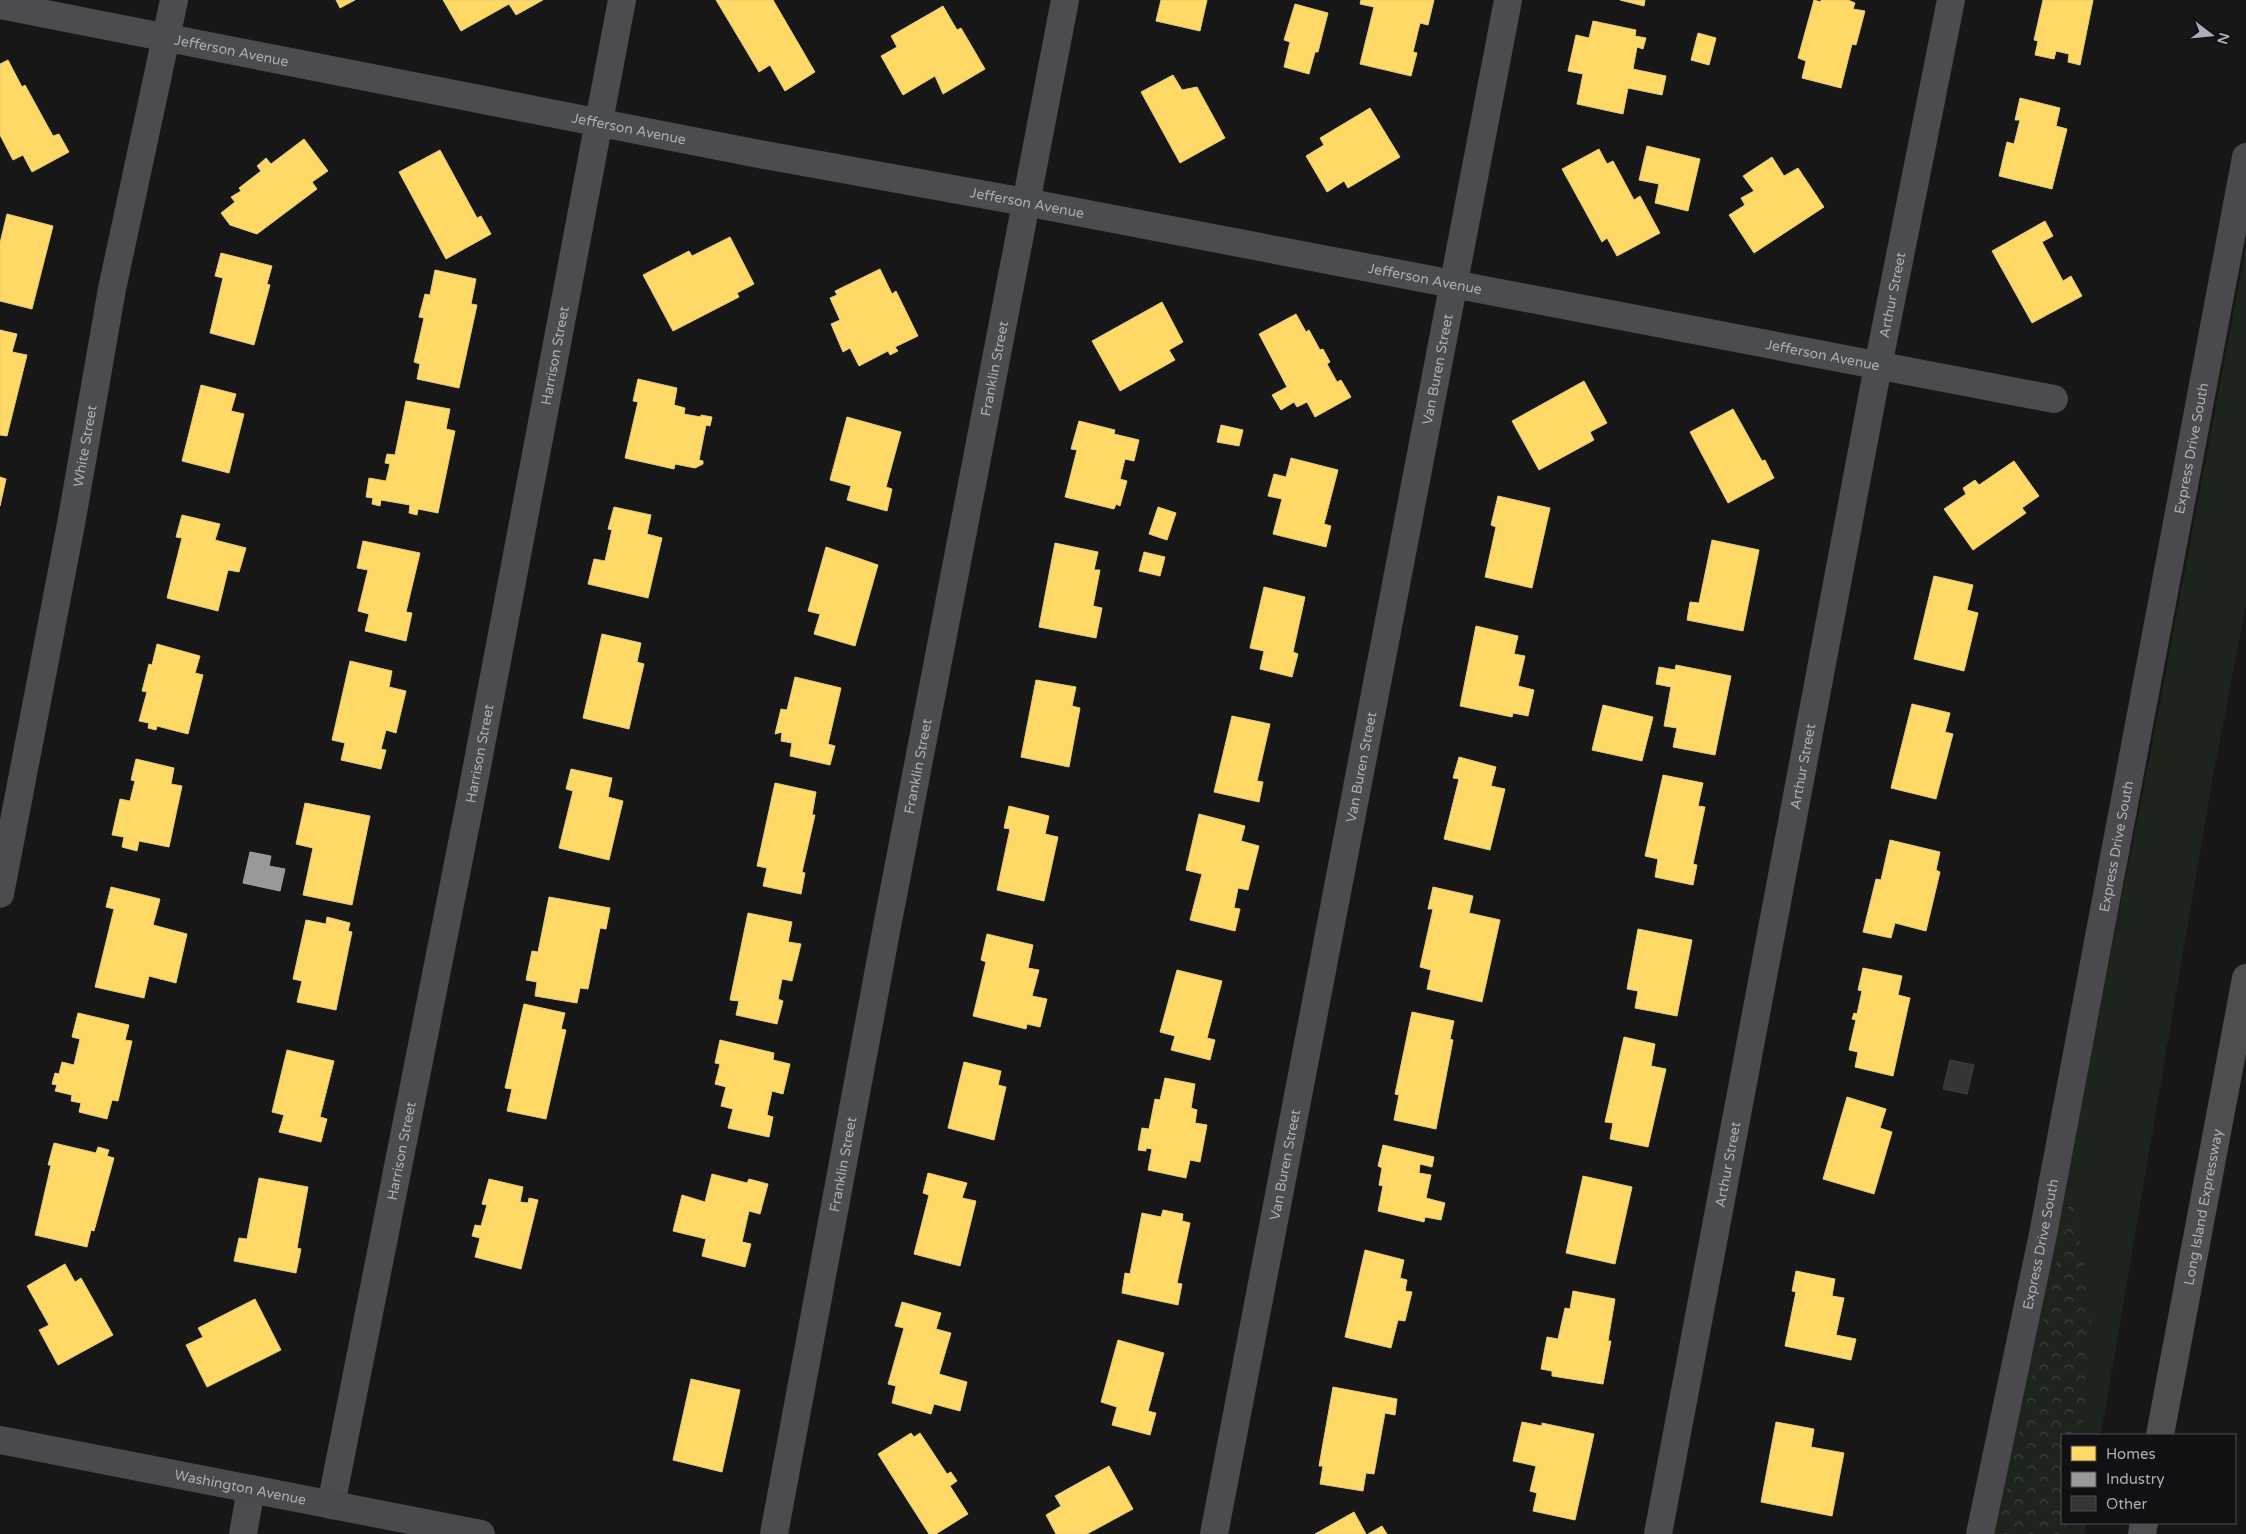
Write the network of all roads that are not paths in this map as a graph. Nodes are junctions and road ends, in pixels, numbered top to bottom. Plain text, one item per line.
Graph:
1 (174, 0) edge
2 (622, 0) edge
3 (1065, 0) edge
4 (1508, 0) edge
5 (1951, 0) edge
6 (0, 5) edge
7 (167, 37) junction
8 (598, 122) junction
9 (2246, 157) edge
10 (1025, 202) junction
11 (1454, 284) junction
12 (1878, 366) junction
13 (2054, 399) dead end
14 (0, 894) edge
15 (2246, 978) edge
16 (2160, 1434) edge
17 (0, 1440) edge
18 (252, 1489) junction
19 (331, 1505) junction
20 (243, 1534) edge
21 (481, 1534) edge
22 (774, 1534) edge
23 (1214, 1534) edge
24 (1658, 1534) edge
25 (1980, 1534) edge

1 - 7 street, White Street
2 - 8 street, Harrison Street
3 - 10 street, Franklin Street
4 - 11 street, Van Buren Street
5 - 12 street, Arthur Street
6 - 7 street, Jefferson Avenue
7 - 8 street, Jefferson Avenue
7 - 14 street, White Street
8 - 10 street, Jefferson Avenue
8 - 19 street, Harrison Street
9 - 25 main road, Express Drive South
10 - 11 street, Jefferson Avenue
10 - 22 street, Franklin Street
11 - 12 street, Jefferson Avenue
11 - 23 street, Van Buren Street
12 - 13 street, Jefferson Avenue
12 - 24 street, Arthur Street
15 - 16 highway, Long Island Expressway
17 - 18 main road, Washington Avenue
18 - 19 main road, Washington Avenue
18 - 20 street
19 - 21 main road, Washington Avenue

